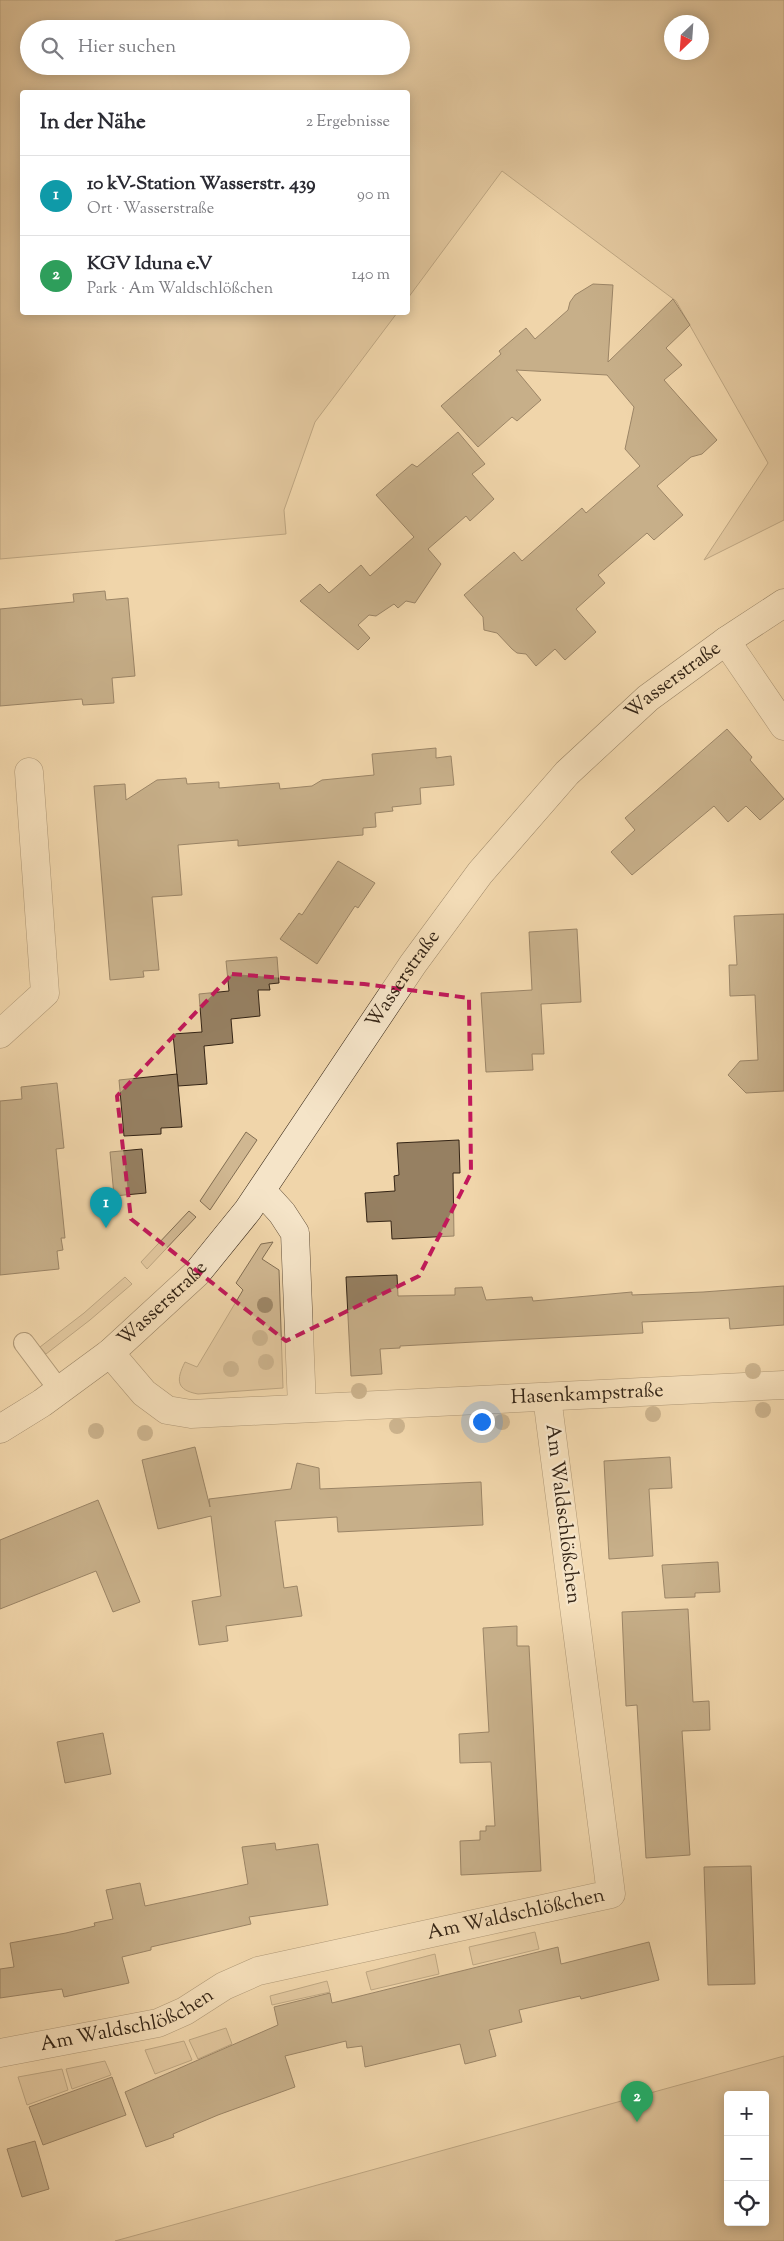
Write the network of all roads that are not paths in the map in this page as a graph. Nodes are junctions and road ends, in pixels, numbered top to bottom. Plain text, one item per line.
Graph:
1 (784, 603) edge
2 (726, 641) junction
3 (784, 726) edge
4 (29, 772) dead end
5 (0, 1034) edge
6 (262, 1191) junction
7 (24, 1344) dead end
8 (110, 1353) junction
9 (784, 1385) edge
10 (60, 1390) junction
11 (547, 1398) junction
12 (302, 1407) junction
13 (0, 1429) edge
14 (0, 2053) edge

1 - 2 street, Wasserstraße
2 - 3 street
2 - 6 street, Wasserstraße
4 - 5 street
6 - 8 street, Wasserstraße
6 - 12 street
7 - 10 lane
8 - 10 street, Wasserstraße
8 - 12 street, Hasenkampstraße
9 - 11 street, Hasenkampstraße
10 - 13 street, Wasserstraße
11 - 12 street, Hasenkampstraße
11 - 14 street, Am Waldschlößchen

